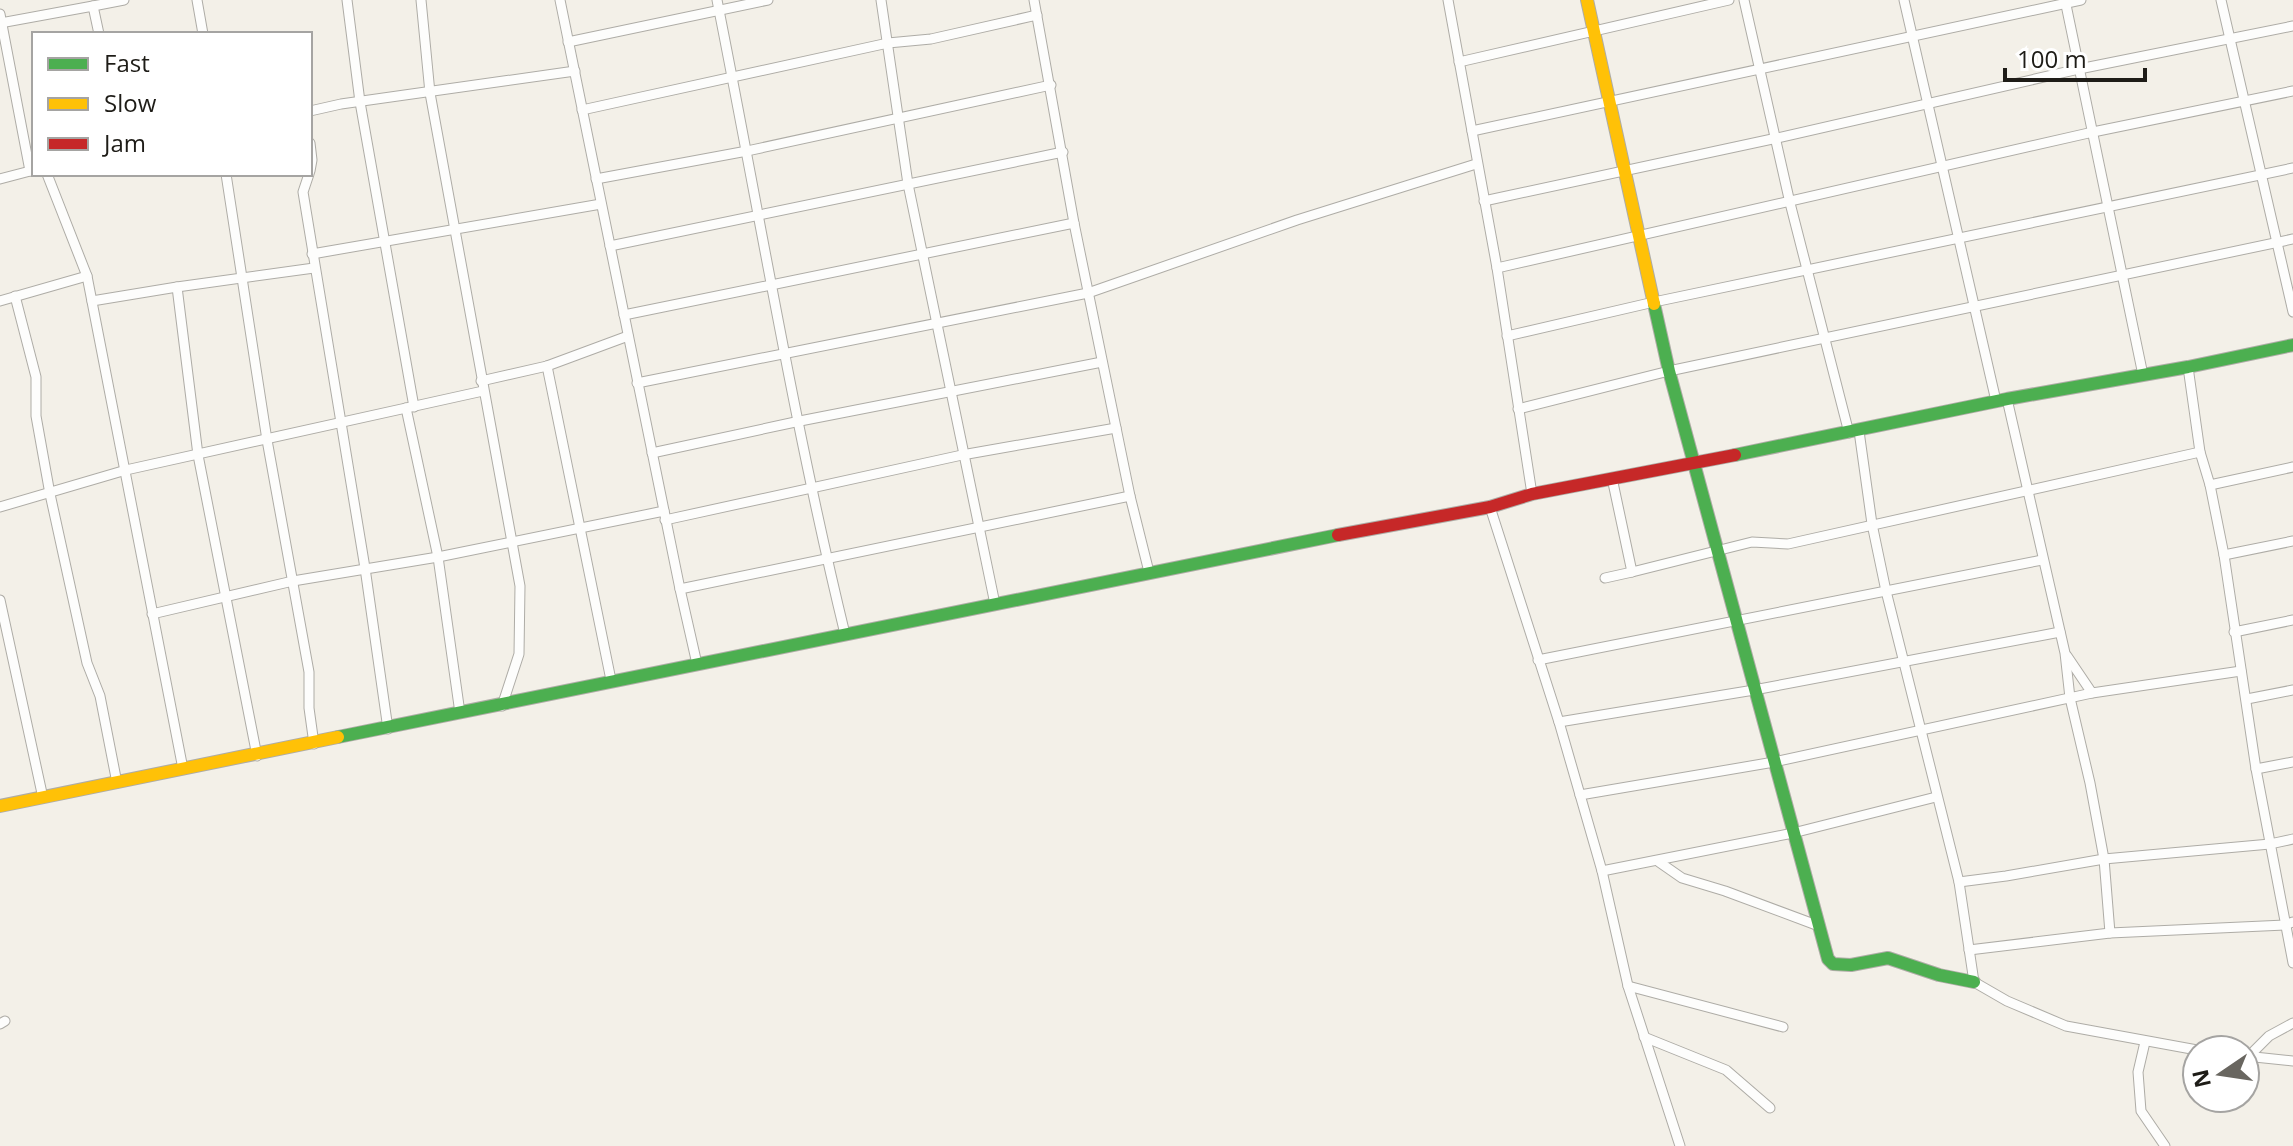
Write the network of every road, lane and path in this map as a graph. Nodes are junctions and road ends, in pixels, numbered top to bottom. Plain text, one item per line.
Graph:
1 (124, 0) edge
2 (197, 0) edge
3 (347, 0) edge
4 (421, 0) edge
5 (560, 0) edge
6 (768, 0) edge
7 (881, 0) edge
8 (1034, 0) edge
9 (1448, 0) edge
10 (1587, 0) edge
11 (1729, 0) edge
12 (1744, 0) edge
13 (1904, 0) edge
14 (2081, 0) edge
15 (2221, 0) edge
16 (2065, 2) edge
17 (718, 5) edge
18 (93, 6) junction
19 (1037, 15) junction
20 (1, 20) edge
21 (2293, 26) edge
22 (1594, 29) junction
23 (99, 32) edge
24 (203, 32) edge
25 (1912, 37) junction
26 (2230, 38) junction
27 (568, 42) junction
28 (888, 43) junction
29 (1459, 62) junction
30 (1760, 69) junction
31 (2079, 69) junction
32 (575, 71) junction
33 (733, 78) junction
34 (1051, 85) junction
35 (2293, 91) edge
36 (430, 93) junction
37 (2242, 100) junction
38 (360, 102) junction
39 (1609, 103) junction
40 (1926, 103) junction
41 (582, 110) junction
42 (312, 111) edge
43 (898, 118) junction
44 (1472, 131) junction
45 (2093, 132) junction
46 (1777, 138) junction
47 (747, 151) junction
48 (1063, 152) junction
49 (1476, 164) junction
50 (1942, 167) junction
51 (2293, 168) edge
52 (32, 170) edge
53 (1624, 170) junction
54 (48, 176) edge
55 (226, 176) edge
56 (308, 176) edge
57 (2260, 176) junction
58 (0, 179) edge
59 (596, 179) junction
60 (908, 184) junction
61 (1484, 201) junction
62 (1790, 203) junction
63 (601, 204) junction
64 (2109, 205) junction
65 (760, 215) junction
66 (1074, 223) junction
67 (457, 229) junction
68 (1639, 236) junction
69 (1959, 238) junction
70 (385, 239) junction
71 (2293, 239) edge
72 (2276, 243) junction
73 (610, 246) junction
74 (312, 254) junction
75 (922, 255) junction
76 (314, 268) junction
77 (1497, 268) junction
78 (1808, 270) junction
79 (2124, 274) junction
80 (87, 276) junction
81 (243, 277) junction
82 (770, 284) junction
83 (177, 287) junction
84 (1088, 293) junction
85 (15, 296) junction
86 (0, 301) edge
87 (92, 301) junction
88 (1654, 302) junction
89 (1973, 308) junction
90 (2293, 312) edge
91 (624, 315) junction
92 (936, 323) junction
93 (628, 336) junction
94 (1507, 336) junction
95 (1824, 337) junction
96 (2293, 345) edge
97 (786, 354) junction
98 (1102, 362) junction
99 (547, 366) junction
100 (2188, 367) junction
101 (1669, 371) junction
102 (2143, 375) junction
103 (637, 383) junction
104 (482, 386) junction
105 (949, 391) junction
106 (2001, 400) junction
107 (410, 407) junction
108 (1518, 409) junction
109 (800, 421) junction
110 (342, 423) junction
111 (1116, 428) junction
112 (1854, 432) junction
113 (267, 440) junction
114 (2200, 452) junction
115 (652, 453) junction
116 (198, 455) junction
117 (962, 455) junction
118 (1693, 462) junction
119 (2293, 467) edge
120 (126, 470) junction
121 (1612, 478) junction
122 (2210, 485) junction
123 (814, 488) junction
124 (2028, 490) junction
125 (50, 494) junction
126 (1532, 494) junction
127 (1130, 496) junction
128 (0, 507) edge
129 (1490, 507) junction
130 (665, 515) junction
131 (1872, 524) junction
132 (580, 527) junction
133 (977, 528) junction
134 (2293, 541) edge
135 (510, 542) junction
136 (1716, 552) junction
137 (2224, 555) junction
138 (438, 557) junction
139 (827, 558) junction
140 (2042, 560) junction
141 (365, 568) junction
142 (1149, 572) junction
143 (1632, 572) junction
144 (1605, 578) dead end
145 (293, 581) junction
146 (680, 589) junction
147 (1886, 591) junction
148 (225, 598) junction
149 (0, 600) edge
150 (995, 604) junction
151 (152, 614) junction
152 (2293, 620) edge
153 (1737, 623) junction
154 (2060, 632) junction
155 (2234, 632) junction
156 (845, 634) junction
157 (2065, 653) junction
158 (1538, 660) junction
159 (1903, 662) junction
160 (697, 664) junction
161 (2241, 671) junction
162 (611, 680) junction
163 (1754, 690) junction
164 (2293, 690) edge
165 (2092, 693) junction
166 (2070, 698) junction
167 (2247, 699) junction
168 (502, 706) junction
169 (460, 713) junction
170 (1559, 722) junction
171 (388, 729) junction
172 (1919, 730) junction
173 (314, 744) junction
174 (257, 756) junction
175 (1774, 762) junction
176 (2293, 762) edge
177 (183, 769) junction
178 (2256, 769) junction
179 (117, 783) junction
180 (1580, 795) junction
181 (1936, 797) junction
182 (43, 798) junction
183 (0, 806) edge
184 (1793, 833) junction
185 (2293, 839) edge
186 (2270, 844) junction
187 (2104, 859) junction
188 (1659, 862) junction
189 (1602, 871) junction
190 (1959, 882) junction
191 (2289, 923) edge
192 (1819, 926) junction
193 (2110, 933) junction
194 (1969, 950) junction
195 (2293, 963) edge
196 (1974, 982) junction
197 (1628, 986) junction
198 (2293, 1023) edge
199 (1783, 1027) dead end
200 (1644, 1037) junction
201 (2145, 1042) junction
202 (2261, 1043) edge
203 (2181, 1048) edge
204 (2261, 1058) edge
205 (2293, 1061) edge
206 (1770, 1108) dead end
207 (1680, 1146) edge
208 (2165, 1146) edge

1 - 18 street
2 - 24 street
3 - 38 street
4 - 36 street
5 - 27 street
6 - 17 street
7 - 28 street
8 - 19 street
9 - 29 street
10 - 22 street
11 - 22 street
12 - 30 street
13 - 25 street
14 - 16 street
15 - 26 street
16 - 25 street
16 - 31 street
17 - 27 street
17 - 33 street
18 - 20 street
18 - 23 street
19 - 28 street
19 - 34 street
20 - 52 street
21 - 26 street
22 - 29 street
22 - 39 street
25 - 30 street
25 - 40 street
26 - 31 street
26 - 37 street
27 - 32 street
28 - 33 street
28 - 43 street
29 - 44 street
30 - 39 street
30 - 46 street
31 - 40 street
31 - 45 street
32 - 36 street
32 - 41 street
33 - 41 street
33 - 47 street
34 - 43 street
34 - 48 street
35 - 37 street
36 - 38 street
36 - 67 street
37 - 45 street
37 - 57 street
38 - 42 street
38 - 70 street
39 - 44 street
39 - 53 street
40 - 46 street
40 - 50 street
41 - 59 street
43 - 47 street
43 - 60 street
44 - 49 street
45 - 50 street
45 - 64 street
46 - 53 street
46 - 62 street
47 - 59 street
47 - 65 street
48 - 60 street
48 - 66 street
49 - 61 street
49 - 84 street
50 - 62 street
50 - 69 street
51 - 57 street
52 - 58 street
53 - 61 street
53 - 68 street
54 - 80 street
55 - 81 street
56 - 74 street
57 - 64 street
57 - 72 street
59 - 63 street
60 - 65 street
60 - 75 street
61 - 77 street
62 - 68 street
62 - 78 street
63 - 67 street
63 - 73 street
64 - 69 street
64 - 79 street
65 - 73 street
65 - 82 street
66 - 75 street
66 - 84 street
67 - 70 street
67 - 104 street
68 - 77 street
68 - 88 street
69 - 78 street
69 - 89 street
70 - 74 street
70 - 107 street
71 - 72 street
72 - 79 street
72 - 90 street
73 - 91 street
74 - 76 street
75 - 82 street
75 - 92 street
76 - 81 street
76 - 110 street
77 - 94 street
78 - 88 street
78 - 95 street
79 - 89 street
79 - 102 street
80 - 85 street
80 - 87 street
81 - 83 street
81 - 113 street
82 - 91 street
82 - 97 street
83 - 87 street
83 - 116 street
84 - 92 street
84 - 98 street
85 - 86 street
85 - 125 street
87 - 120 street
88 - 94 street
88 - 101 street
89 - 95 street
89 - 106 street
91 - 93 street
92 - 97 street
92 - 105 street
93 - 99 street
93 - 103 street
94 - 108 street
95 - 101 street
95 - 112 street
96 - 100 street
97 - 103 street
97 - 109 street
98 - 105 street
98 - 111 street
99 - 104 street
99 - 132 street
100 - 102 street
100 - 114 street
101 - 108 street
101 - 118 street
102 - 106 street
103 - 115 street
104 - 107 street
104 - 135 street
105 - 109 street
105 - 117 street
106 - 112 street
106 - 124 street
107 - 110 street
107 - 138 street
108 - 126 street
109 - 115 street
109 - 123 street
110 - 113 street
110 - 141 street
111 - 117 street
111 - 127 street
112 - 118 street
112 - 131 street
113 - 116 street
113 - 145 street
114 - 122 street
114 - 124 street
115 - 130 street
116 - 120 street
116 - 148 street
117 - 123 street
117 - 133 street
118 - 121 street
118 - 136 street
119 - 122 street
120 - 125 street
120 - 151 street
121 - 126 street
121 - 143 street
122 - 137 street
123 - 130 street
123 - 139 street
124 - 131 street
124 - 140 street
125 - 128 street
125 - 179 street
126 - 129 street
127 - 133 street
127 - 142 street
129 - 142 street
129 - 158 street
130 - 132 street
130 - 146 street
131 - 136 street
131 - 147 street
132 - 135 street
132 - 162 street
133 - 139 street
133 - 150 street
134 - 137 street
135 - 138 street
135 - 168 street
136 - 143 street
136 - 153 street
137 - 155 street
138 - 141 street
138 - 169 street
139 - 146 street
139 - 156 street
140 - 147 street
140 - 154 street
141 - 145 street
141 - 171 street
142 - 150 street
143 - 144 street
145 - 148 street
145 - 173 street
146 - 160 street
147 - 153 street
147 - 159 street
148 - 151 street
148 - 174 street
149 - 182 street
150 - 156 street
151 - 177 street
152 - 155 street
153 - 158 street
153 - 163 street
154 - 157 street
154 - 159 street
155 - 161 street
156 - 160 street
157 - 165 street
157 - 166 street
158 - 170 street
159 - 163 street
159 - 172 street
160 - 162 street
161 - 165 street
161 - 167 street
162 - 168 street
163 - 170 street
163 - 175 street
164 - 167 street
165 - 166 street
166 - 172 street
166 - 187 street
167 - 178 street
168 - 169 street
169 - 171 street
170 - 180 street
171 - 173 street
172 - 175 street
172 - 181 street
173 - 174 street
174 - 177 street
175 - 180 street
175 - 184 street
176 - 178 street
177 - 179 street
178 - 186 street
179 - 182 street
180 - 189 street
181 - 184 street
181 - 190 street
182 - 183 street
184 - 188 street
184 - 192 street
185 - 186 street
186 - 187 street
186 - 191 street
187 - 190 street
187 - 193 street
188 - 189 street
188 - 192 street
189 - 197 street
190 - 194 street
191 - 193 street
191 - 195 street
192 - 196 street
193 - 194 street
194 - 196 street
196 - 201 street
197 - 199 street
197 - 200 street
198 - 202 street
200 - 206 street
200 - 207 street
201 - 203 street
201 - 208 street
204 - 205 street

